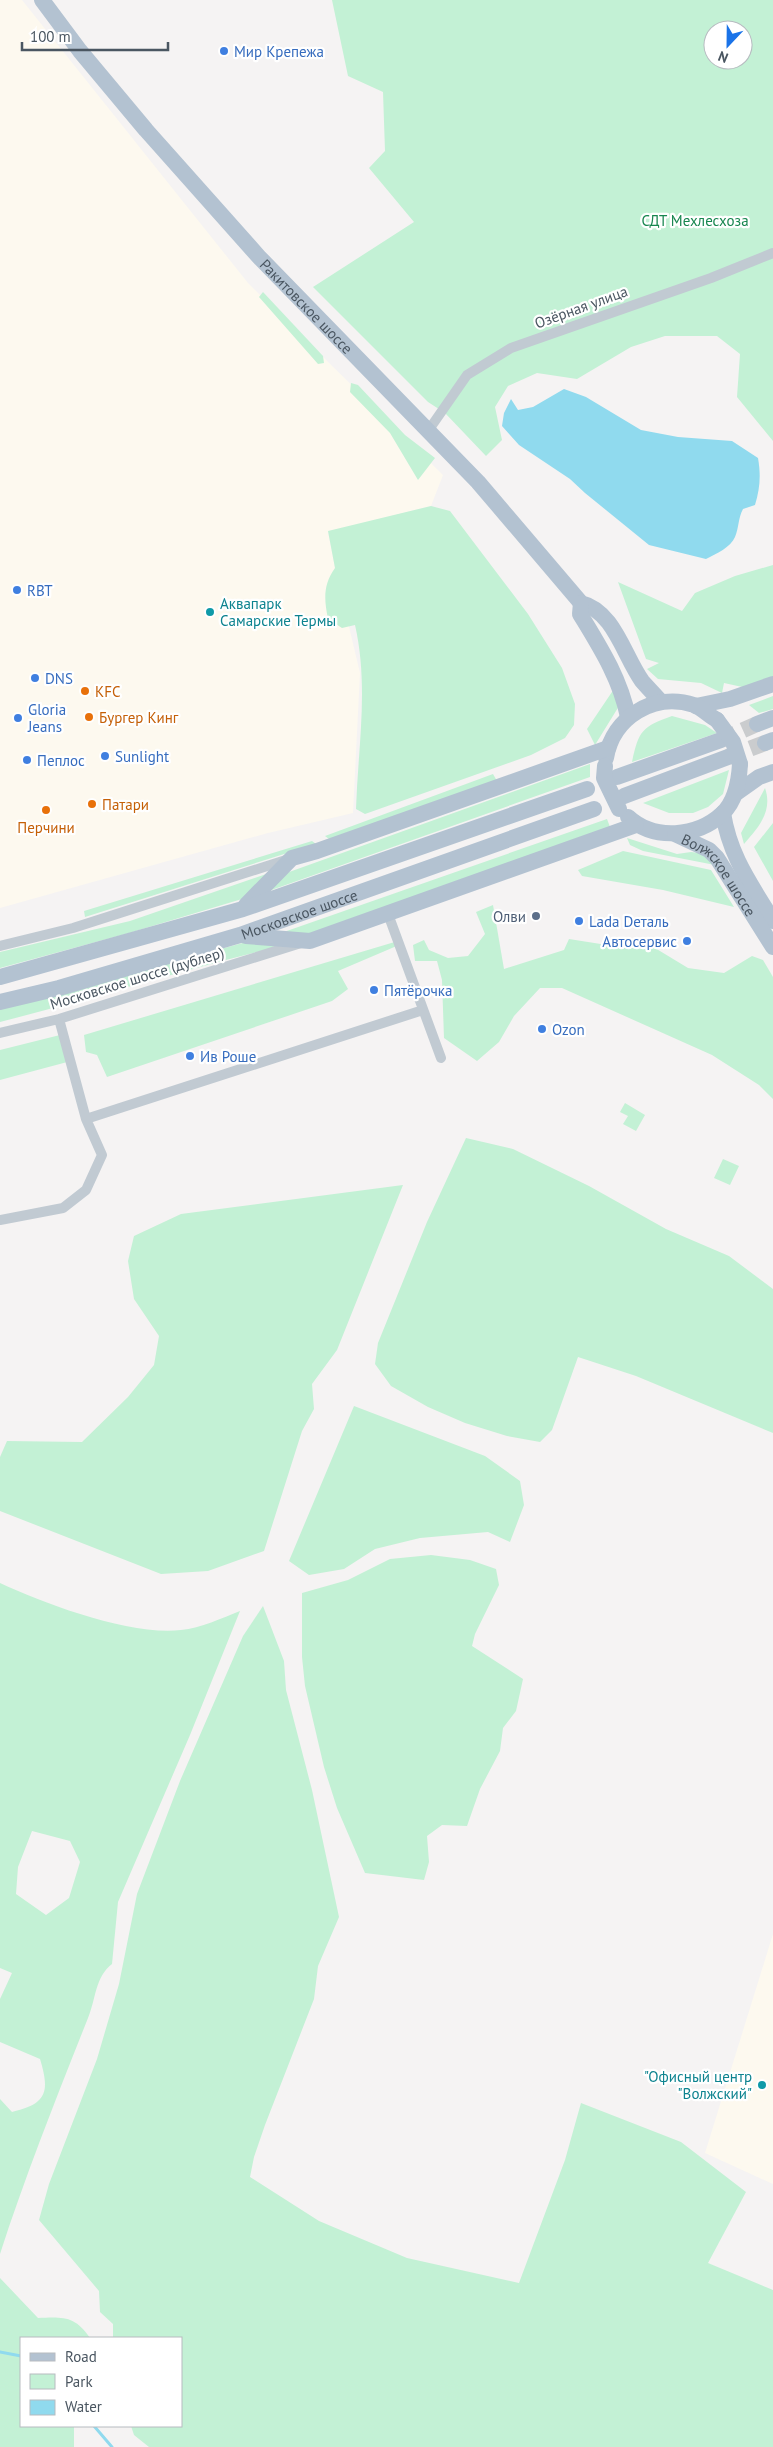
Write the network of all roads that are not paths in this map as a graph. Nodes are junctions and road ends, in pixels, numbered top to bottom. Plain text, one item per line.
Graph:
1 (42, 0) edge
2 (773, 253) edge
3 (428, 431) junction
4 (581, 603) junction
5 (773, 684) edge
6 (661, 702) junction
7 (696, 706) junction
8 (628, 716) junction
9 (773, 718) edge
10 (757, 724) tunnel mouth
11 (721, 740) tunnel mouth
12 (608, 748) junction
13 (734, 761) junction
14 (773, 772) edge
15 (617, 777) dead end
16 (587, 789) dead end
17 (735, 794) junction
18 (622, 802) junction
19 (594, 809) dead end
20 (723, 813) junction
21 (636, 825) junction
22 (674, 834) junction
23 (292, 858) junction
24 (242, 909) junction
25 (388, 914) junction
26 (773, 921) edge
27 (240, 935) junction
28 (310, 941) junction
29 (0, 946) edge
30 (773, 947) edge
31 (0, 977) edge
32 (0, 1002) edge
33 (423, 1010) junction
34 (59, 1019) junction
35 (0, 1033) edge
36 (441, 1058) dead end
37 (86, 1119) junction
38 (0, 1220) edge

1 - 3 main road, Ракитовское шоссе
2 - 3 street, Озёрная улица
3 - 4 main road, Ракитовское шоссе
4 - 6 main road, Ракитовское шоссе
4 - 8 main road, Ракитовское шоссе
5 - 7 main road
6 - 7 main road
6 - 8 main road
7 - 13 main road, bridge
8 - 12 main road
9 - 10 main road
11 - 15 main road
12 - 18 main road, bridge
12 - 23 main road
13 - 17 main road
13 - 18 main road
14 - 17 main road
16 - 24 main road, Московское шоссе
17 - 20 main road
18 - 21 main road
19 - 27 main road, Московское шоссе
20 - 22 main road
20 - 26 main road, Волжское шоссе
21 - 22 main road
21 - 25 main road
22 - 30 main road, Волжское шоссе
23 - 24 main road
23 - 29 street
24 - 31 main road, Московское шоссе
25 - 28 main road
25 - 33 street
27 - 28 main road
27 - 32 main road, Московское шоссе
28 - 34 street, Московское шоссе (дублер)
33 - 36 street
33 - 37 street
34 - 35 street, Московское шоссе (дублер)
34 - 37 street
37 - 38 street

